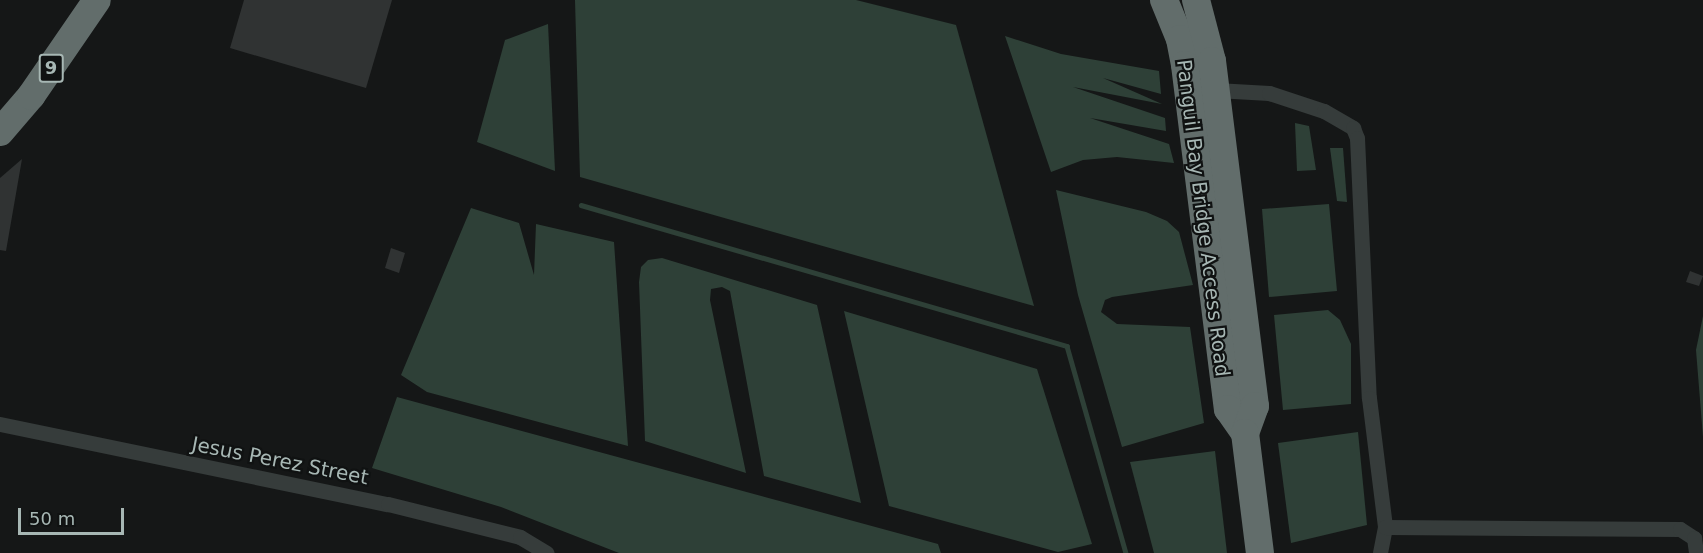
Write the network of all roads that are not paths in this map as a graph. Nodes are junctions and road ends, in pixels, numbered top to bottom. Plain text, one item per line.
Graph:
1 (97, 0) edge
2 (1164, 0) edge
3 (1196, 0) edge
4 (1216, 90) junction
5 (0, 132) edge
6 (0, 424) edge
7 (1245, 434) junction
8 (1385, 527) junction
9 (547, 553) edge
10 (1260, 553) edge
11 (1380, 553) edge
12 (1696, 553) edge

1 - 5 highway, 9
2 - 7 highway, Panguil Bay Bridge Access Road
3 - 4 highway, Panguil Bay Bridge Access Road
4 - 7 highway, Panguil Bay Bridge Access Road
4 - 8 street
6 - 9 street, Jesus Perez Street
7 - 10 highway, Panguil Bay Bridge Access Road
8 - 11 street
8 - 12 street

